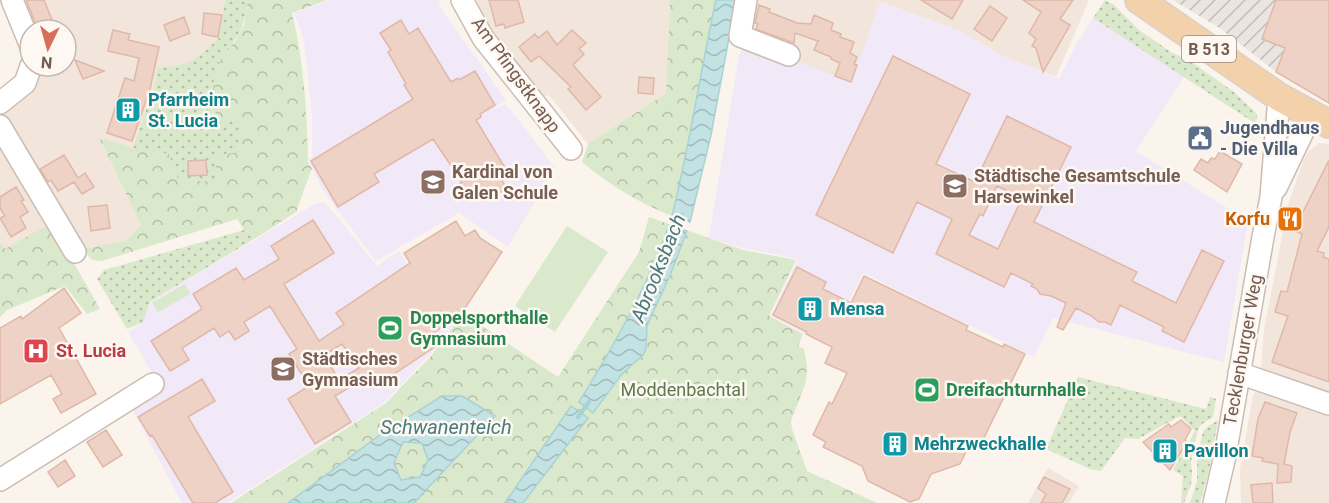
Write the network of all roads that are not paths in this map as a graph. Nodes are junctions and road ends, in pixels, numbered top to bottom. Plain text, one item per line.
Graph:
1 (12, 0) edge
2 (462, 0) edge
3 (746, 0) edge
4 (1139, 0) edge
5 (19, 18) edge
6 (789, 55) dead end
7 (27, 78) edge
8 (1280, 98) junction
9 (0, 103) edge
10 (1320, 120) edge
11 (0, 126) edge
12 (571, 149) dead end
13 (1271, 197) junction
14 (75, 252) dead end
15 (1239, 374) junction
16 (153, 384) dead end
17 (1329, 404) edge
18 (0, 480) edge
19 (1214, 503) edge

1 - 5 street
2 - 12 street, Am Pfingstknapp
3 - 6 street
4 - 8 main road, B 513
7 - 9 street
8 - 10 main road, B 513
8 - 13 street, Tecklenburger Weg
10 - 13 street, Tecklenburger Weg
11 - 14 street
13 - 15 street, Tecklenburger Weg
15 - 17 street
15 - 19 street, Tecklenburger Weg
16 - 18 street

